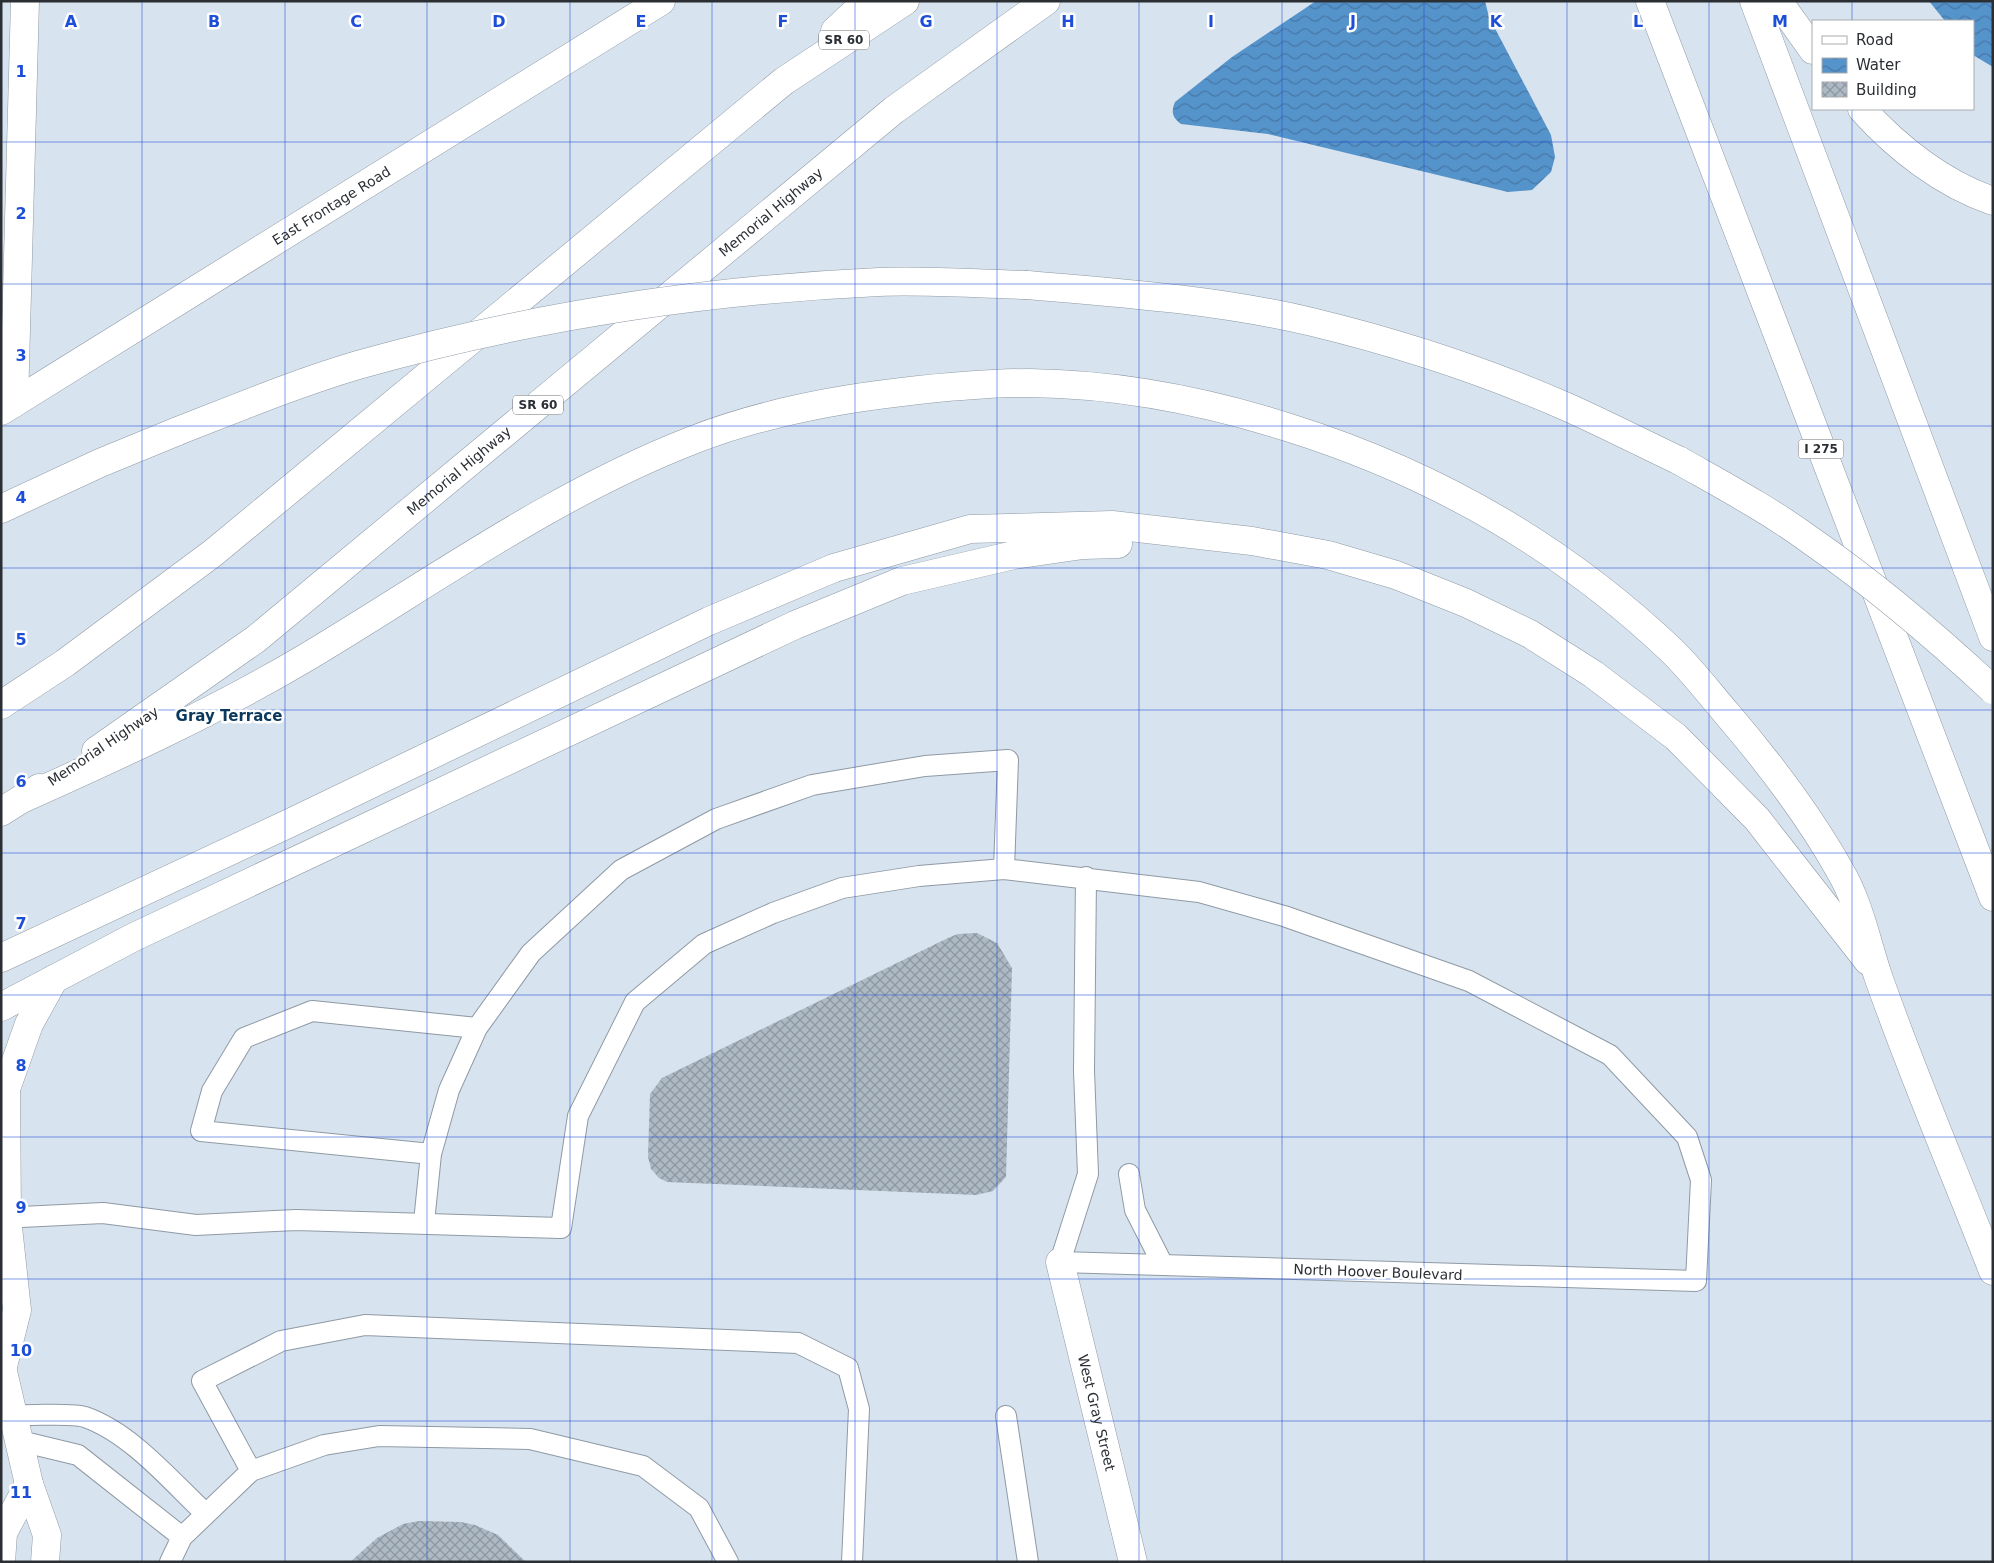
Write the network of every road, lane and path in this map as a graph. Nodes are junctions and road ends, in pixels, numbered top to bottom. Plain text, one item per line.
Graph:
1 (25, 1) edge
2 (661, 1) edge
3 (867, 1) edge
4 (905, 1) edge
5 (1046, 1) edge
6 (1650, 1) edge
7 (1754, 1) edge
8 (1778, 1) edge
9 (1812, 49) edge
10 (784, 81) junction
11 (1863, 110) edge
12 (1993, 200) edge
13 (7, 407) edge
14 (1, 509) edge
15 (1252, 541) junction
16 (1993, 637) edge
17 (1993, 690) edge
18 (1, 705) edge
19 (13, 805) edge
20 (1004, 868) junction
21 (1086, 876) junction
22 (1993, 897) edge
23 (1, 958) edge
24 (1878, 974) junction
25 (54, 979) junction
26 (1, 1007) edge
27 (477, 1028) junction
28 (4, 1084) edge
29 (431, 1154) junction
30 (1128, 1174) dead end
31 (4, 1218) edge
32 (424, 1222) junction
33 (1060, 1262) junction
34 (1163, 1265) junction
35 (1993, 1271) edge
36 (2, 1365) edge
37 (7, 1416) edge
38 (1006, 1416) dead end
39 (20, 1441) junction
40 (250, 1471) junction
41 (28, 1484) junction
42 (206, 1514) junction
43 (182, 1537) junction
44 (1, 1562) edge
45 (45, 1562) edge
46 (170, 1562) edge
47 (728, 1562) edge
48 (852, 1562) edge
49 (1028, 1562) edge
50 (1133, 1562) edge

1 - 13 main road
2 - 13 main road, East Frontage Road
3 - 10 main road
4 - 10 main road, SR 60
5 - 19 main road, Memorial Highway / SR 60
6 - 22 main road, I 275
7 - 16 main road
8 - 9 main road
10 - 18 main road, SR 60
11 - 12 main road
14 - 17 main road, bridge
15 - 23 main road
15 - 24 main road
15 - 25 main road
19 - 24 main road
20 - 21 lane
20 - 27 lane
20 - 32 lane
21 - 33 lane
21 - 34 lane, North Hoover Boulevard
24 - 35 main road
25 - 26 main road
25 - 28 main road
27 - 29 lane
27 - 29 lane
28 - 31 main road
29 - 32 lane
30 - 34 lane
31 - 32 lane
31 - 36 main road
33 - 34 lane, North Hoover Boulevard
33 - 50 main road, West Gray Street
36 - 37 main road
37 - 39 main road
37 - 42 lane
38 - 49 lane
39 - 41 main road
39 - 43 lane
40 - 42 lane
40 - 47 lane
40 - 48 lane
41 - 44 main road
41 - 45 main road
42 - 43 lane
43 - 46 lane

